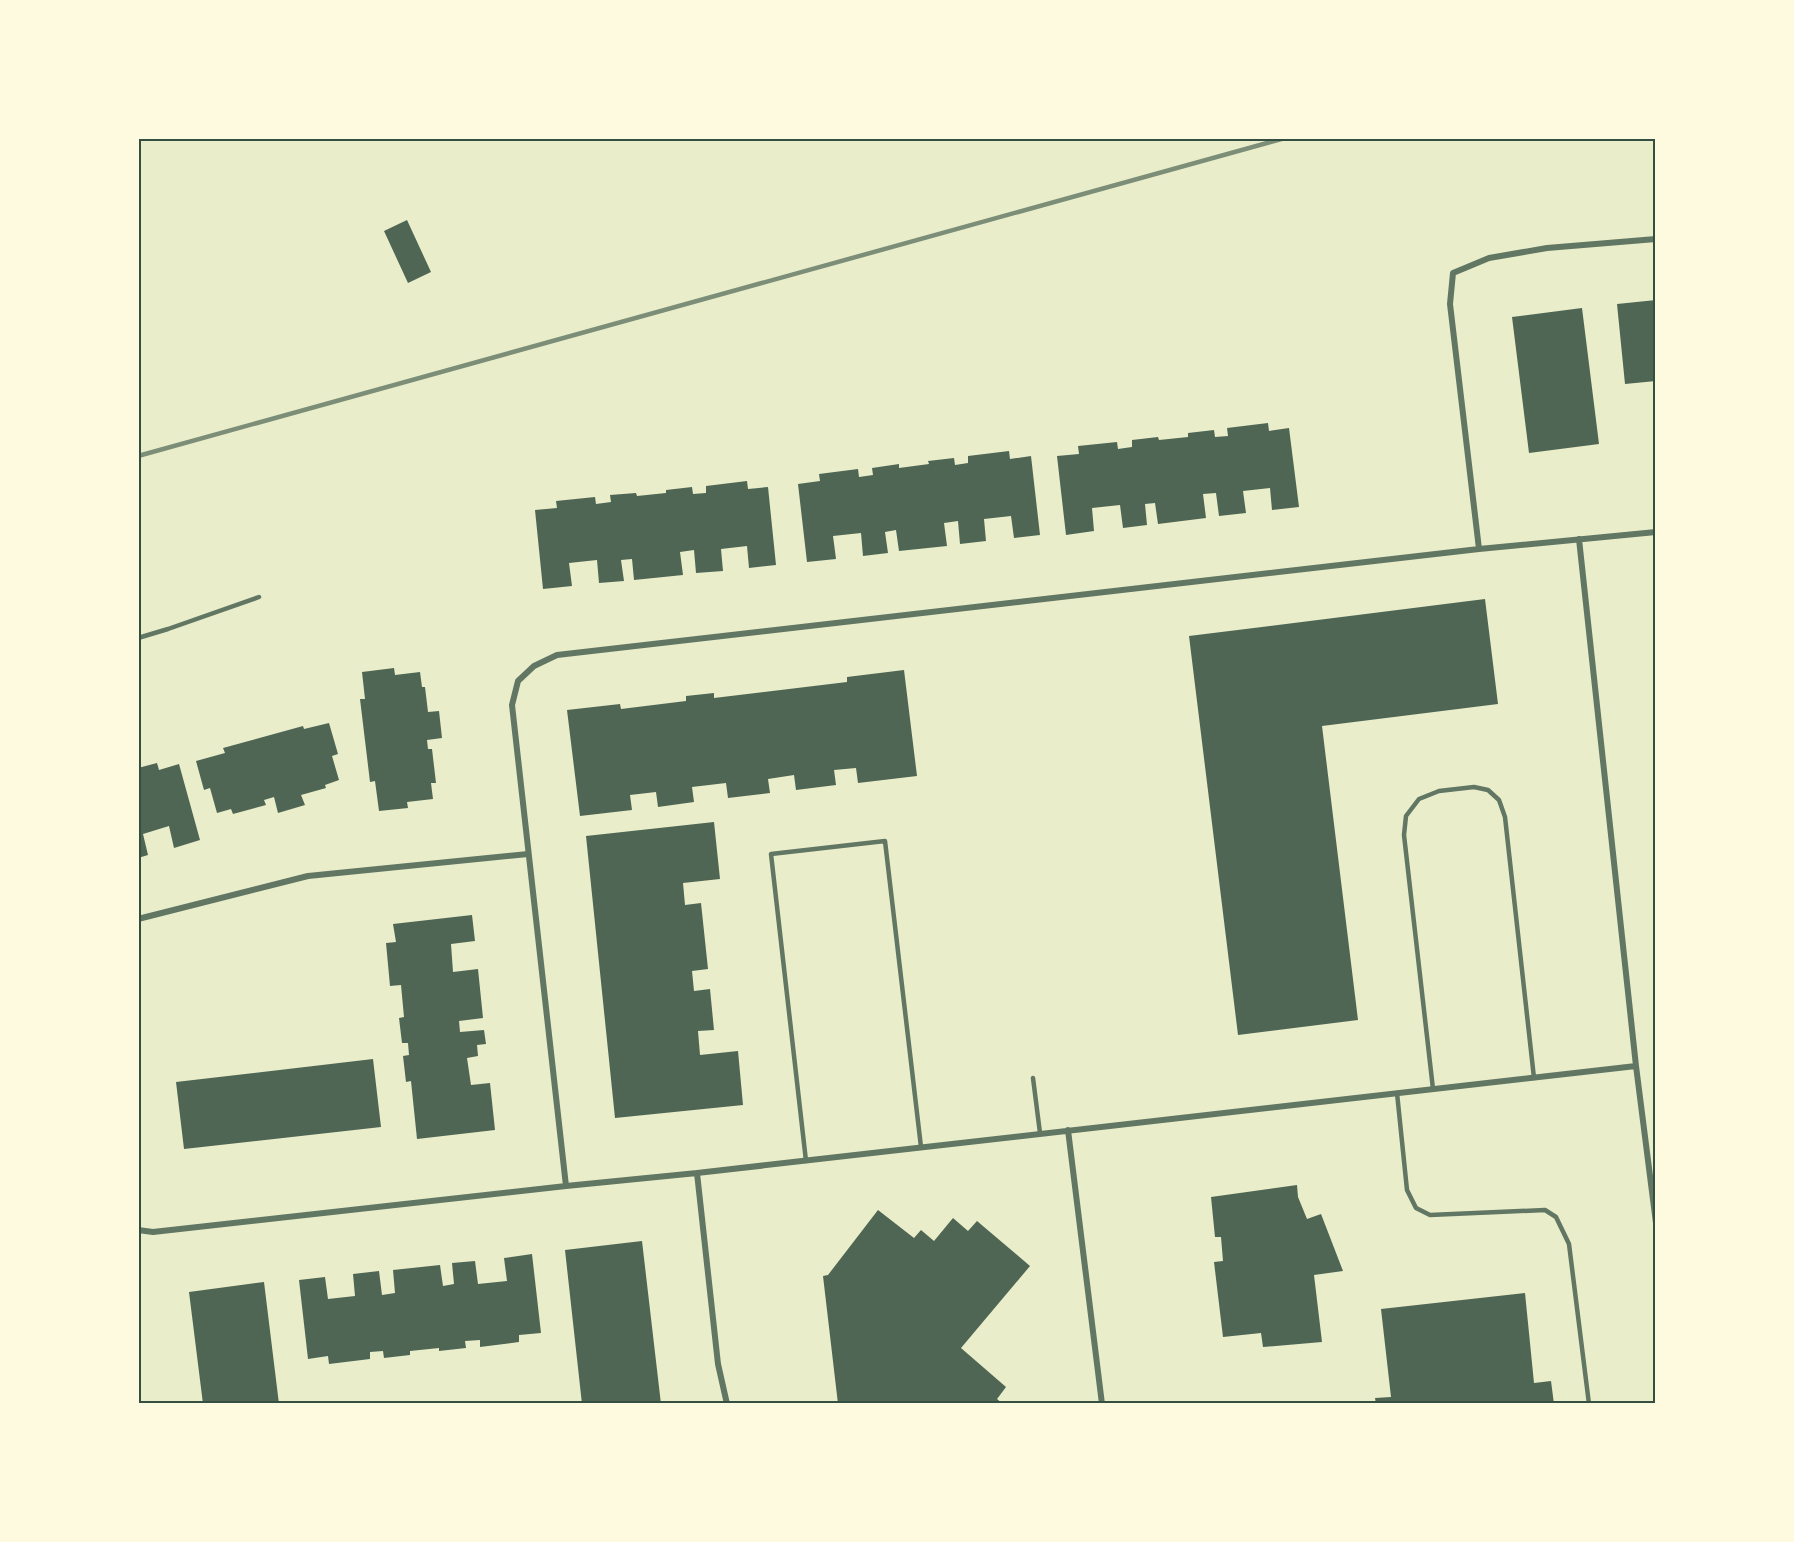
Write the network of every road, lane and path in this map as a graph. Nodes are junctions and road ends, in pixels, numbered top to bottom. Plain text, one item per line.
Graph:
1 (1656, 238) edge
2 (1656, 532) edge
3 (1579, 539) junction
4 (1479, 549) junction
5 (259, 597) dead end
6 (138, 638) edge
7 (528, 854) junction
8 (138, 919) edge
9 (1636, 1066) junction
10 (1033, 1078) dead end
11 (1534, 1078) junction
12 (1433, 1089) junction
13 (1397, 1093) junction
14 (1068, 1130) junction
15 (1040, 1133) junction
16 (921, 1147) junction
17 (806, 1161) junction
18 (697, 1173) junction
19 (566, 1186) junction
20 (1656, 1223) edge
21 (138, 1230) edge
22 (727, 1404) edge
23 (1102, 1404) edge
24 (1589, 1404) edge

1 - 4 street
2 - 3 street
3 - 4 street
3 - 9 street
4 - 7 street
5 - 6 lane
7 - 8 street
7 - 19 street
9 - 11 street
9 - 20 street
10 - 15 lane
11 - 12 street
11 - 12 lane
12 - 13 street
13 - 14 street
13 - 24 lane
14 - 15 street
14 - 23 street
15 - 16 street
16 - 17 street
16 - 17 lane
17 - 18 street
18 - 19 street
18 - 22 street
19 - 21 street

